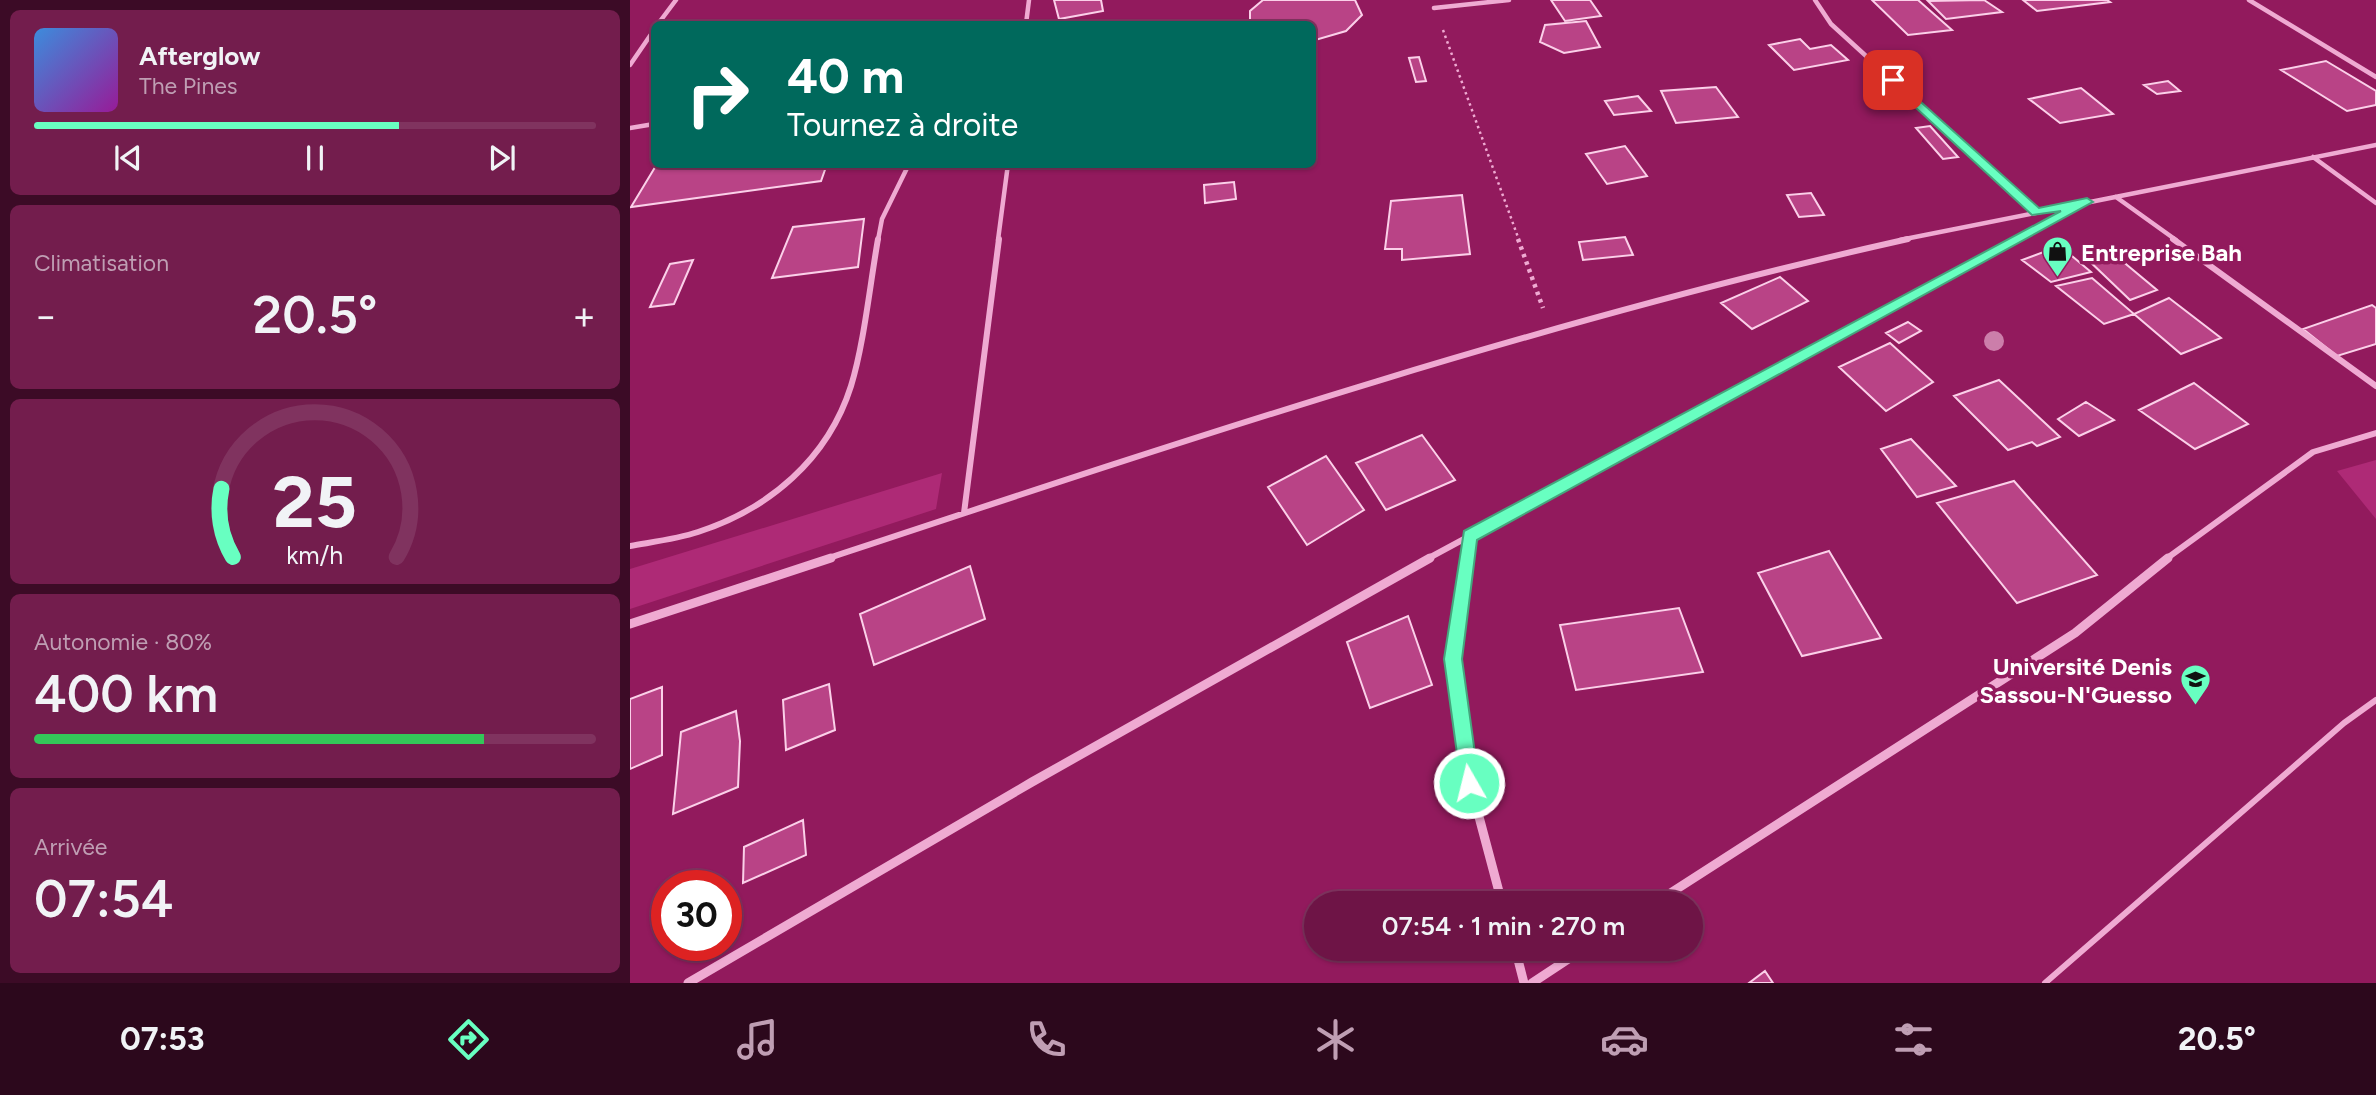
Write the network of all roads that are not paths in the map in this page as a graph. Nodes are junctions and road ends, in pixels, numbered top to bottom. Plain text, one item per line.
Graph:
1 (676, 0) edge
2 (1029, 0) edge
3 (1509, 0) edge
4 (1815, 0) edge
5 (2249, 0) edge
6 (1434, 8) road end
7 (661, 21) edge
8 (1026, 21) edge
9 (651, 34) edge
10 (630, 65) edge
11 (2376, 77) edge
12 (651, 124) edge
13 (630, 128) edge
14 (2376, 145) edge
15 (2314, 157) junction
16 (907, 168) edge
17 (1007, 168) edge
18 (2116, 197) junction
19 (2087, 202) junction
20 (2376, 203) edge
21 (2037, 212) junction
22 (2376, 386) edge
23 (2376, 433) edge
24 (964, 513) junction
25 (1470, 536) junction
26 (630, 546) edge
27 (630, 624) edge
28 (2376, 700) edge
29 (1499, 891) edge
30 (1674, 891) edge
31 (1518, 961) edge
32 (1565, 961) edge
33 (688, 983) edge
34 (1524, 983) edge
35 (1532, 983) edge
36 (2045, 983) edge

1 - 7 street
2 - 8 street
3 - 6 street
4 - 21 street
5 - 11 street
9 - 10 street
12 - 13 street
14 - 15 street
15 - 18 street
15 - 20 street
16 - 26 street
17 - 24 street
18 - 19 street
18 - 22 street
19 - 21 street
19 - 25 street
21 - 24 street
23 - 30 street
24 - 27 street
25 - 29 street
25 - 33 street
28 - 36 lane
31 - 34 street
32 - 35 street

